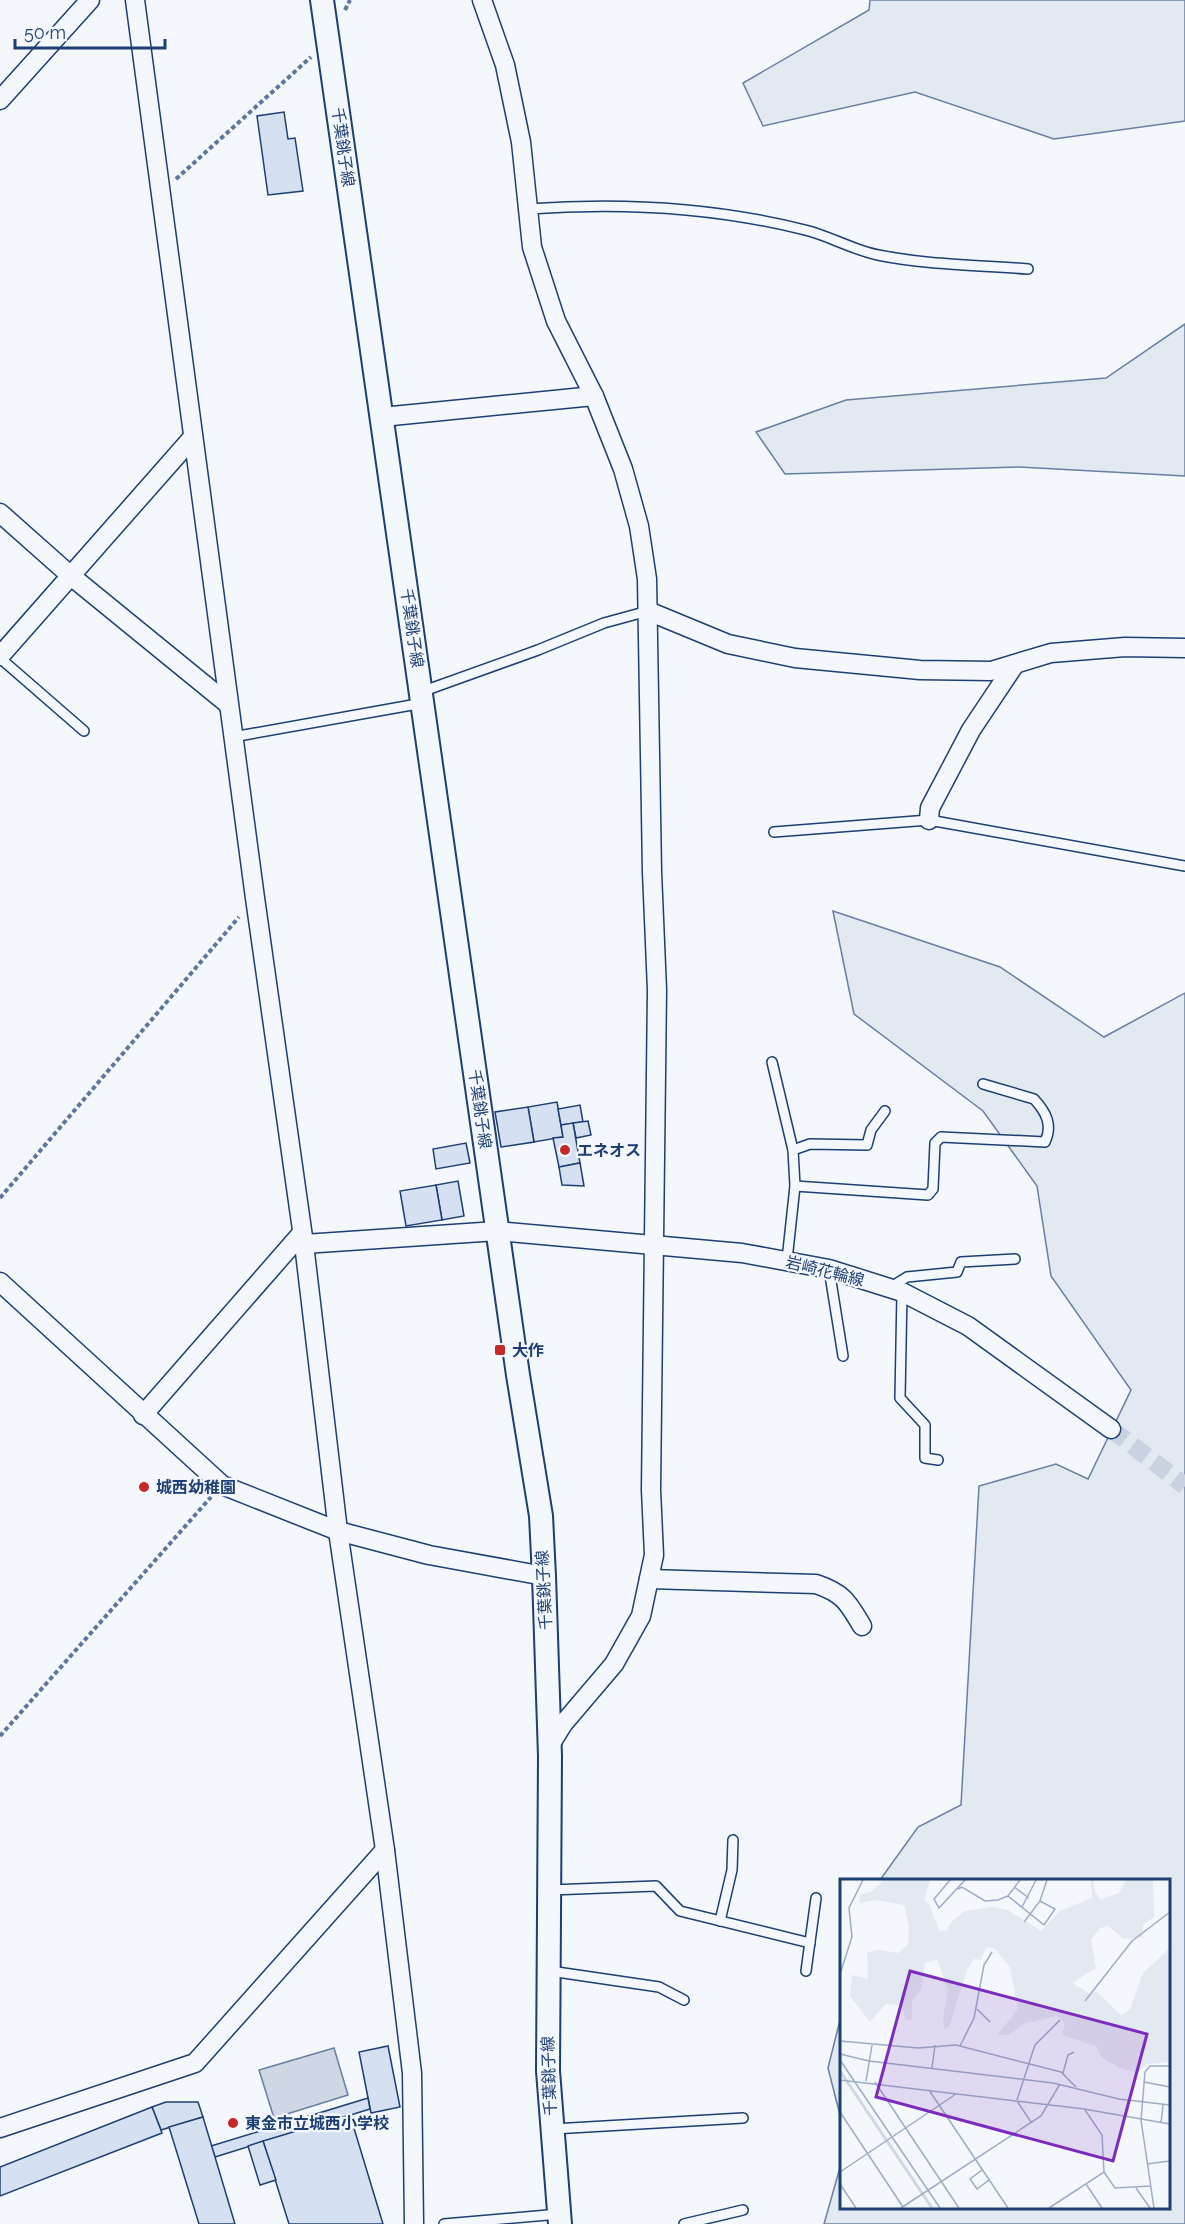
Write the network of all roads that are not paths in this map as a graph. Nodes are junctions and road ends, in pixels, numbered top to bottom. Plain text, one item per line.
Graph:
1 (90, 0) edge
2 (135, 0) edge
3 (322, 0) edge
4 (482, 0) edge
5 (0, 100) edge
6 (528, 209) junction
7 (1028, 269) dead end
8 (594, 396) junction
9 (381, 417) junction
10 (193, 437) junction
11 (0, 513) edge
12 (71, 576) junction
13 (648, 611) junction
14 (1185, 648) edge
15 (0, 657) edge
16 (1015, 664) junction
17 (422, 697) junction
18 (228, 704) junction
19 (84, 731) dead end
20 (233, 737) junction
21 (929, 820) junction
22 (774, 832) dead end
23 (1185, 866) edge
24 (772, 1062) dead end
25 (983, 1084) dead end
26 (885, 1111) dead end
27 (793, 1150) junction
28 (795, 1186) junction
29 (497, 1231) junction
30 (303, 1239) junction
31 (653, 1246) junction
32 (1016, 1259) dead end
33 (787, 1260) junction
34 (829, 1269) junction
35 (0, 1282) edge
36 (895, 1290) junction
37 (843, 1356) dead end
38 (142, 1415) junction
39 (1111, 1429) tunnel mouth
40 (938, 1460) dead end
41 (338, 1531) junction
42 (544, 1576) junction
43 (649, 1579) junction
44 (862, 1626) dead end
45 (550, 1745) junction
46 (733, 1840) dead end
47 (385, 1850) junction
48 (550, 1890) junction
49 (816, 1898) dead end
50 (720, 1921) junction
51 (810, 1943) junction
52 (547, 1971) junction
53 (806, 1971) dead end
54 (684, 2000) dead end
55 (743, 2118) dead end
56 (0, 2128) edge
57 (551, 2130) junction
58 (743, 2210) dead end
59 (560, 2219) edge
60 (414, 2224) edge
61 (444, 2224) edge
62 (684, 2224) edge

1 - 5 street
2 - 10 street
3 - 9 street, 千葉銚子線
4 - 6 street
6 - 7 lane
6 - 8 street
8 - 9 street
8 - 13 street
9 - 17 street, 千葉銚子線
10 - 12 street
10 - 18 street
11 - 12 street
12 - 15 street
12 - 18 street
13 - 16 street
13 - 17 lane
13 - 31 street
14 - 16 street
15 - 19 lane
16 - 21 street
17 - 20 lane
17 - 29 street, 千葉銚子線
18 - 20 street
20 - 30 street
21 - 22 lane
21 - 23 lane
24 - 27 lane
25 - 28 lane
26 - 27 lane
27 - 28 lane
28 - 33 lane
29 - 30 street, 岩崎花輪線
29 - 31 street, 岩崎花輪線
29 - 42 street, 千葉銚子線
30 - 38 street
30 - 41 street
31 - 33 street, 岩崎花輪線
31 - 43 street
32 - 36 lane
33 - 34 street, 岩崎花輪線
34 - 36 street, 岩崎花輪線
34 - 37 lane
35 - 38 street
36 - 39 street, 岩崎花輪線
36 - 40 lane
38 - 41 street
41 - 42 street
41 - 47 street
42 - 45 street, 千葉銚子線
43 - 44 street
43 - 45 street
45 - 48 street, 千葉銚子線
46 - 50 lane
47 - 56 street
47 - 60 street
48 - 50 lane
48 - 52 street, 千葉銚子線
49 - 51 lane
50 - 51 lane
51 - 53 lane
52 - 54 lane
52 - 57 street, 千葉銚子線
55 - 57 lane
57 - 59 street, 千葉銚子線
58 - 62 lane
59 - 61 lane

